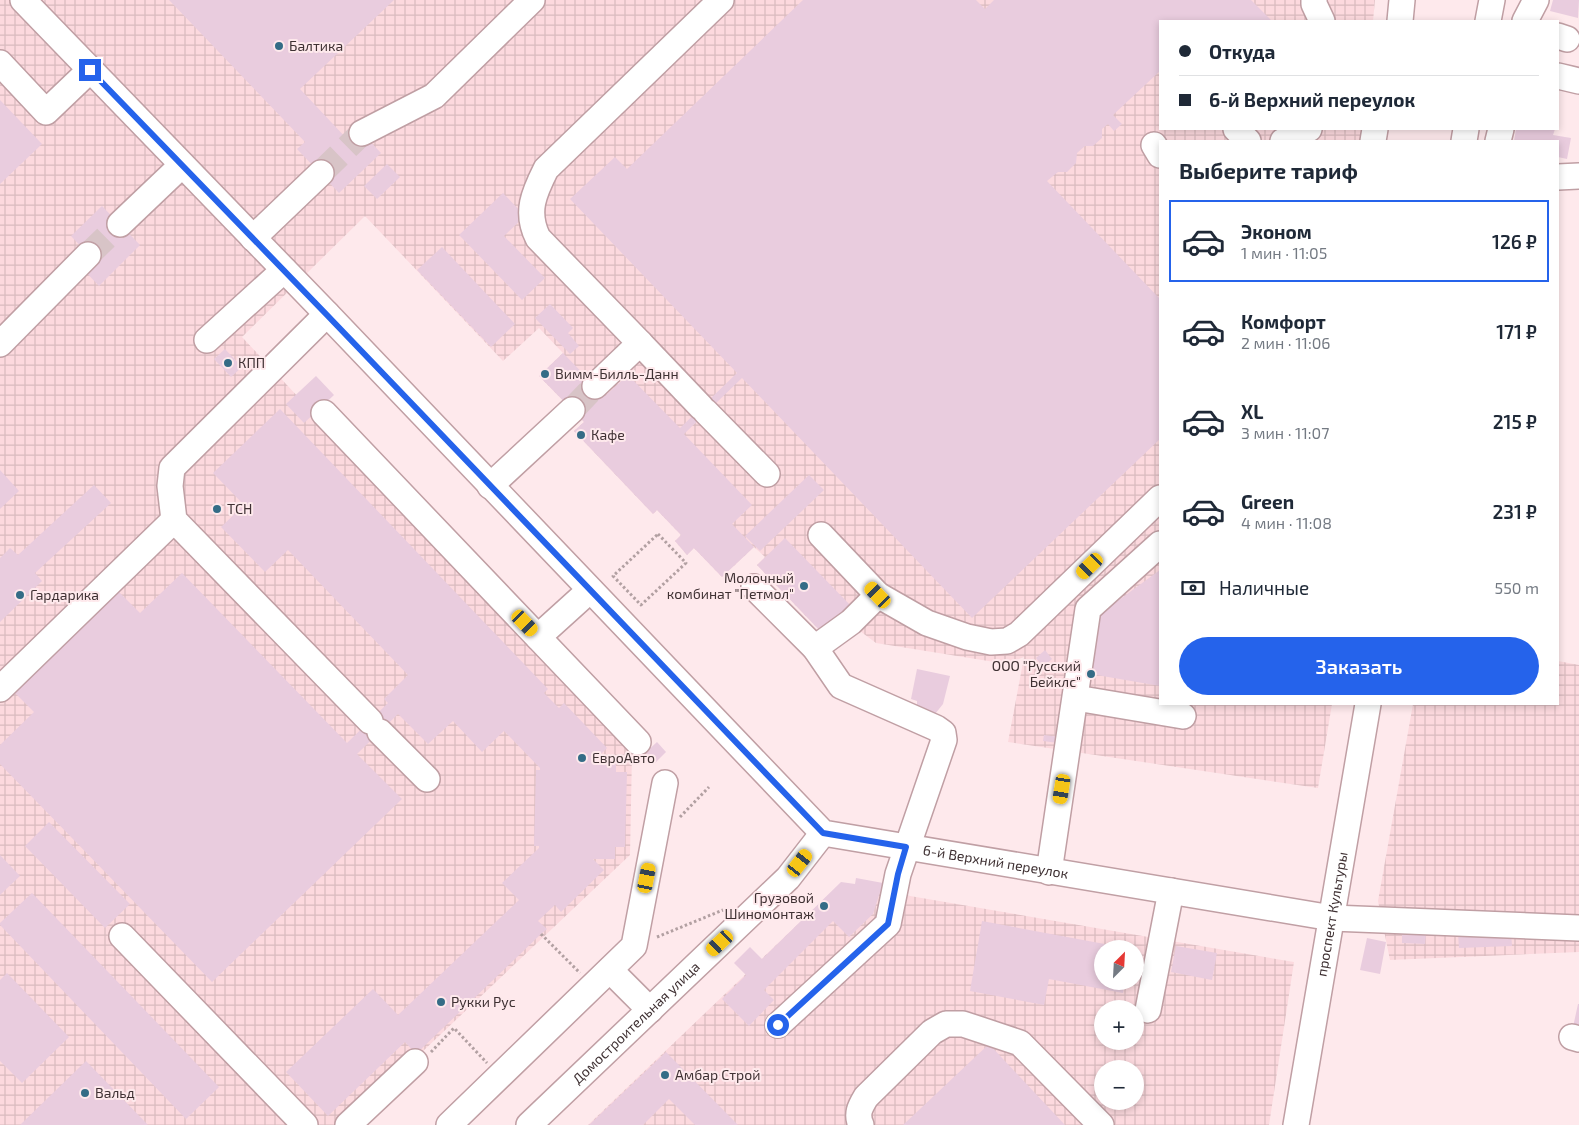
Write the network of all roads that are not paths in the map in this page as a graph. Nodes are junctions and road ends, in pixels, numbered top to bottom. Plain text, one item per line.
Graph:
1 (23, 0) edge
2 (532, 0) edge
3 (721, 0) edge
4 (1314, 0) edge
5 (1402, 0) edge
6 (1492, 0) edge
7 (1536, 0) edge
8 (1322, 20) edge
9 (1400, 20) edge
10 (1488, 20) edge
11 (1526, 20) edge
12 (0, 63) edge
13 (90, 70) junction
14 (1559, 76) edge
15 (1579, 81) edge
16 (1237, 130) edge
17 (1307, 130) edge
18 (362, 133) tunnel mouth
19 (1247, 140) edge
20 (1285, 140) edge
21 (182, 165) junction
22 (321, 173) tunnel mouth
23 (1579, 176) edge
24 (1559, 177) edge
25 (120, 224) tunnel mouth
26 (253, 238) junction
27 (88, 255) tunnel mouth
28 (284, 270) junction
29 (326, 314) junction
30 (206, 340) dead end
31 (640, 343) junction
32 (0, 344) edge
33 (595, 386) tunnel mouth
34 (572, 410) tunnel mouth
35 (324, 412) dead end
36 (767, 474) dead end
37 (490, 486) junction
38 (1159, 499) edge
39 (174, 520) junction
40 (821, 535) dead end
41 (1159, 545) edge
42 (754, 587) dead end
43 (590, 590) junction
44 (878, 595) junction
45 (538, 637) junction
46 (814, 648) junction
47 (0, 689) edge
48 (1076, 698) junction
49 (1368, 705) edge
50 (1183, 716) dead end
51 (638, 742) dead end
52 (427, 779) dead end
53 (665, 783) dead end
54 (823, 833) junction
55 (906, 847) junction
56 (1049, 872) junction
57 (1171, 891) junction
58 (1332, 918) junction
59 (1579, 928) edge
60 (122, 936) dead end
61 (601, 978) junction
62 (650, 1010) junction
63 (1148, 1010) dead end
64 (778, 1025) dead end
65 (415, 1062) road end
66 (305, 1125) edge
67 (348, 1125) edge
68 (449, 1125) edge
69 (529, 1125) edge
70 (861, 1125) edge
71 (1101, 1125) edge
72 (1296, 1125) edge

1 - 13 street
2 - 18 street
3 - 31 street
4 - 8 street
5 - 9 street
6 - 10 street
7 - 11 street
12 - 13 street
13 - 21 street
14 - 15 street
16 - 19 street
17 - 20 street
21 - 25 street
21 - 26 street
22 - 26 street
23 - 24 street
26 - 28 street
27 - 32 street
28 - 29 street
28 - 30 street
29 - 37 street
29 - 39 street
31 - 33 street
31 - 36 street
34 - 37 street
35 - 45 street
37 - 43 street
38 - 44 street
39 - 47 street
39 - 52 street
40 - 44 street
41 - 48 street
42 - 46 street
43 - 45 street
43 - 54 street
44 - 46 street
45 - 51 street
46 - 55 street
48 - 50 street
48 - 56 street
49 - 58 street, проспект Культуры
53 - 61 street
54 - 55 street, 6-й Верхний переулок
54 - 62 street, Домостроительная улица
55 - 56 street, 6-й Верхний переулок
55 - 64 street
56 - 57 street, 6-й Верхний переулок
57 - 58 street, 6-й Верхний переулок
57 - 63 street
58 - 59 street, 6-й Верхний переулок
58 - 72 street, проспект Культуры
60 - 66 street
61 - 62 street
61 - 68 street
62 - 69 street, Домостроительная улица
65 - 67 street
70 - 71 street

